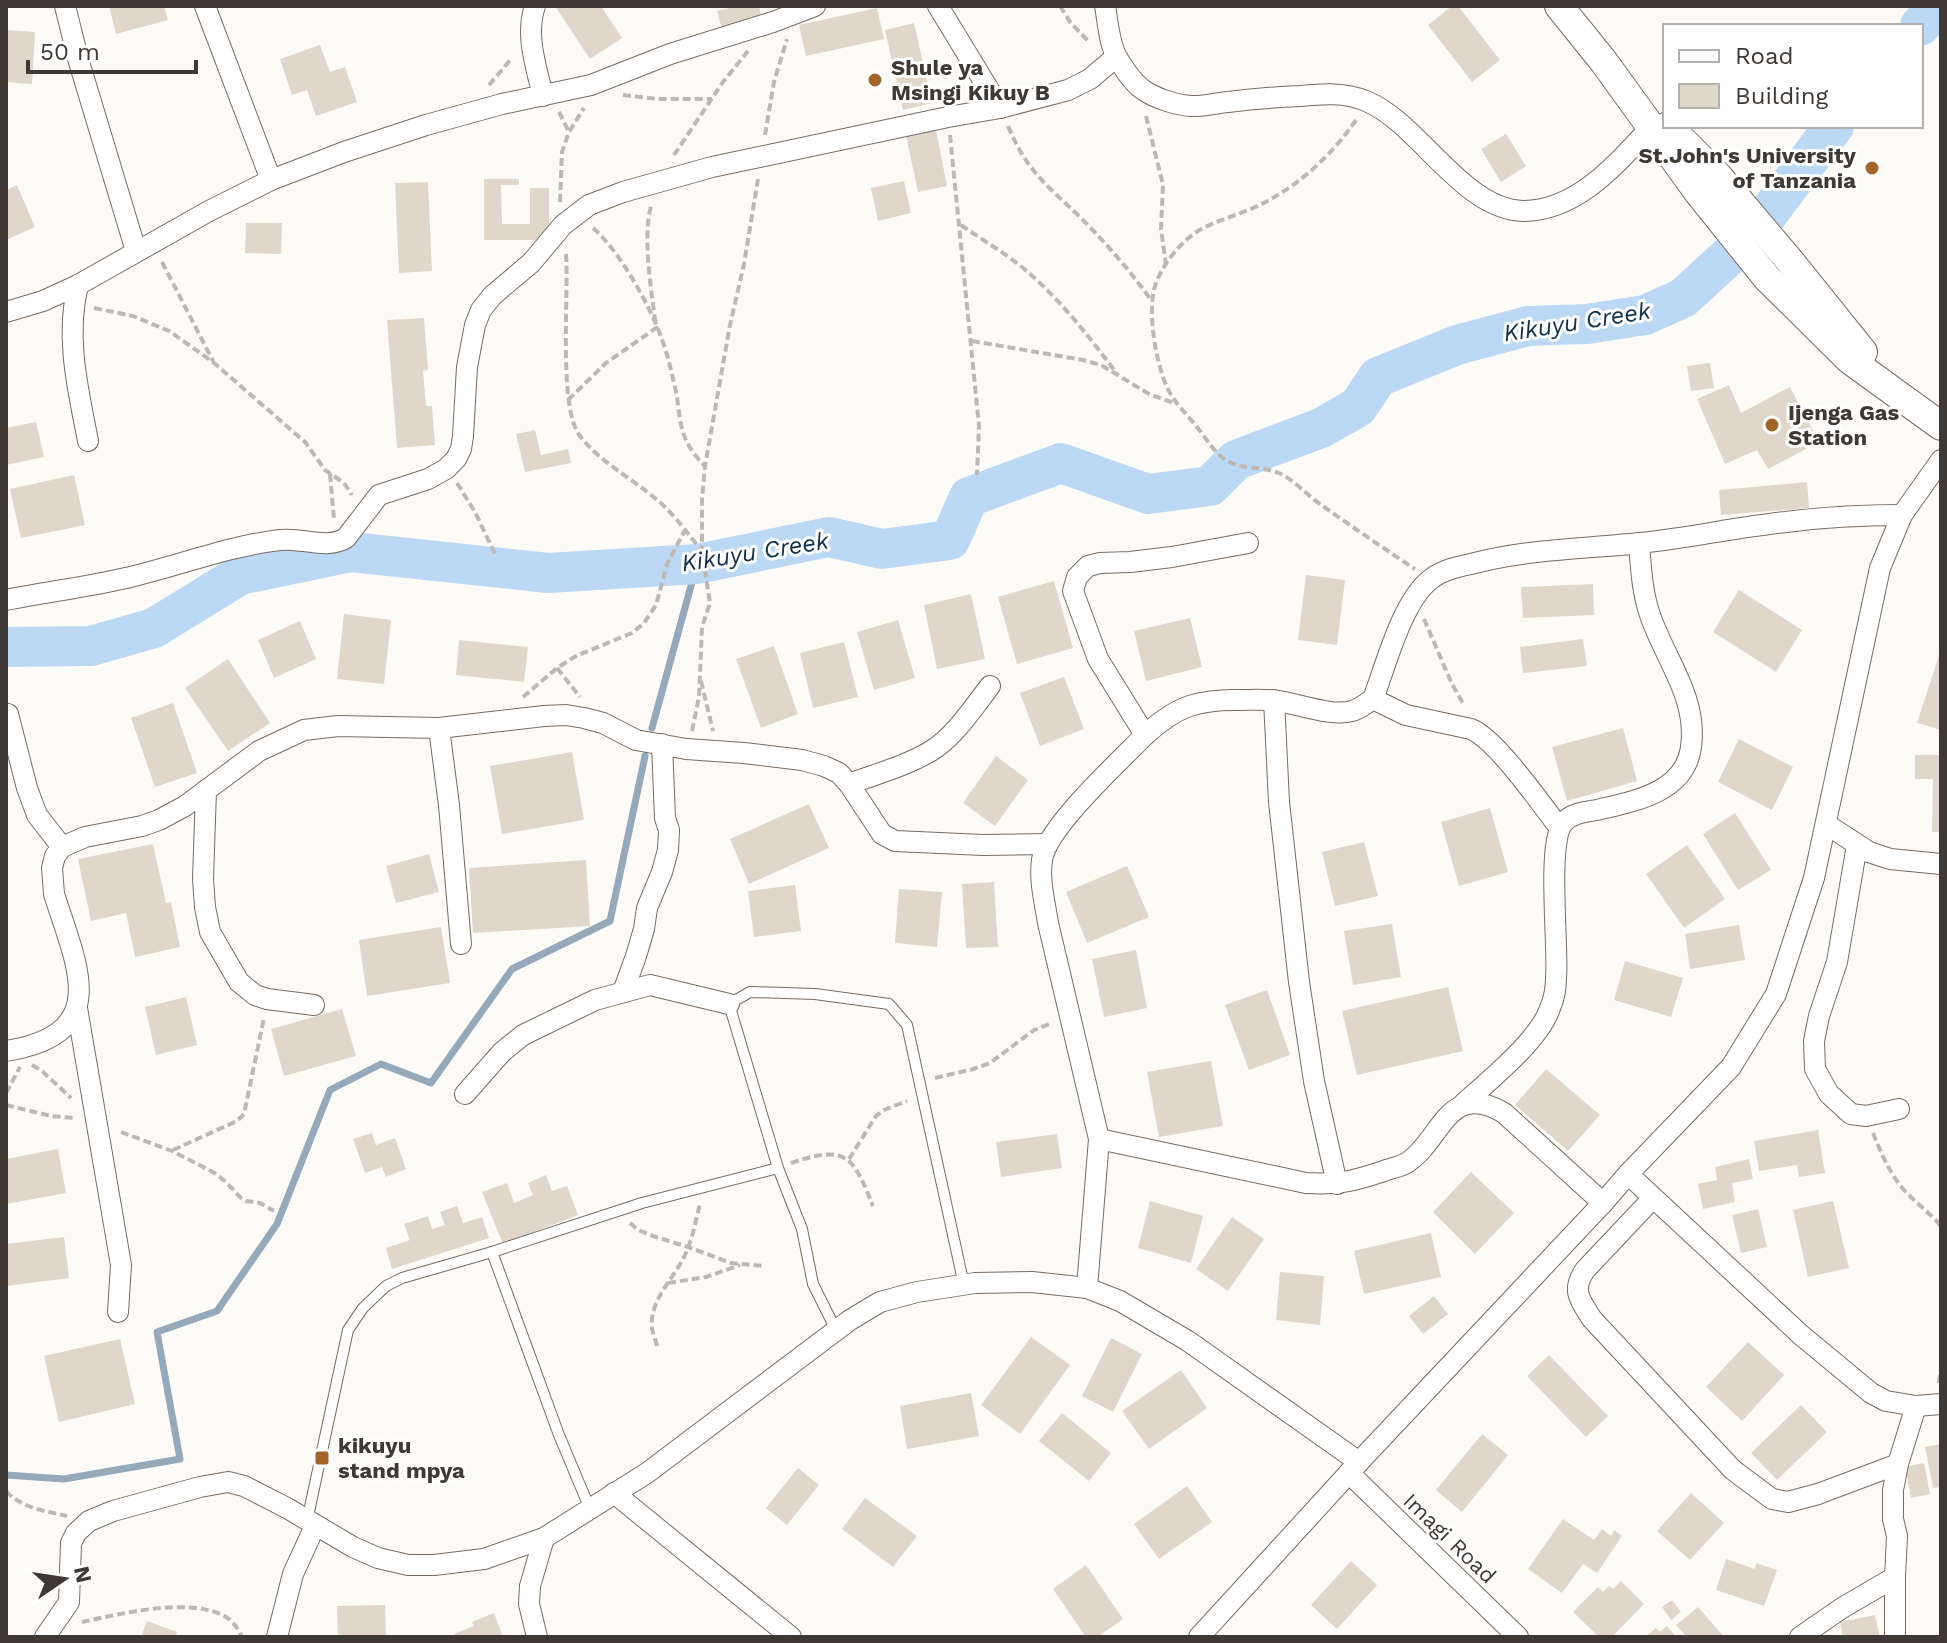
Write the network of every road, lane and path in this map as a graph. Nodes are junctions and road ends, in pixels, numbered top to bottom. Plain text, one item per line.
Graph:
1 (65, 6) edge
2 (205, 6) edge
3 (535, 6) edge
4 (938, 6) edge
5 (1060, 6) edge
6 (1105, 6) edge
7 (1559, 6) edge
8 (787, 13) edge
9 (531, 35) junction
10 (1114, 59) junction
11 (597, 87) junction
12 (1143, 90) junction
13 (543, 96) junction
14 (712, 99) junction
15 (1368, 101) junction
16 (1000, 108) junction
17 (467, 114) junction
18 (948, 117) junction
19 (1661, 125) edge
20 (1663, 128) edge
21 (761, 157) junction
22 (271, 180) junction
23 (657, 182) junction
24 (1708, 184) junction
25 (568, 220) junction
26 (961, 225) junction
27 (144, 246) junction
28 (1166, 265) junction
29 (75, 294) junction
30 (1153, 302) junction
31 (6, 312) edge
32 (656, 328) junction
33 (972, 341) junction
34 (213, 362) junction
35 (1117, 374) junction
36 (1889, 390) junction
37 (568, 400) junction
38 (1176, 403) junction
39 (1941, 426) edge
40 (88, 441) dead end
41 (1941, 460) edge
42 (705, 466) junction
43 (446, 469) junction
44 (330, 474) junction
45 (977, 475) dead end
46 (367, 512) junction
47 (1902, 515) junction
48 (685, 530) junction
49 (333, 542) junction
50 (1248, 543) dead end
51 (1639, 543) junction
52 (702, 551) junction
53 (495, 554) dead end
54 (1430, 579) junction
55 (6, 600) edge
56 (1413, 600) junction
57 (700, 675) junction
58 (990, 686) dead end
59 (1373, 699) junction
60 (1274, 700) junction
61 (8, 714) dead end
62 (500, 723) junction
63 (439, 728) junction
64 (1480, 733) junction
65 (1145, 735) junction
66 (662, 744) junction
67 (686, 749) junction
68 (720, 752) junction
69 (849, 784) junction
70 (206, 790) junction
71 (1826, 824) junction
72 (1559, 827) junction
73 (1047, 844) junction
74 (1857, 845) junction
75 (62, 847) junction
76 (1941, 864) edge
77 (461, 944) dead end
78 (623, 992) junction
79 (267, 999) junction
80 (729, 1004) junction
81 (314, 1005) dead end
82 (77, 1008) junction
83 (1070, 1017) junction
84 (13, 1054) edge
85 (920, 1088) junction
86 (6, 1093) edge
87 (465, 1094) dead end
88 (6, 1105) edge
89 (1461, 1106) junction
90 (1899, 1109) dead end
91 (95, 1116) junction
92 (1866, 1116) junction
93 (1099, 1139) junction
94 (172, 1151) junction
95 (849, 1159) junction
96 (778, 1168) junction
97 (1628, 1174) junction
98 (1337, 1184) junction
99 (704, 1187) junction
100 (1653, 1198) junction
101 (1603, 1203) junction
102 (873, 1206) dead end
103 (621, 1210) junction
104 (274, 1211) dead end
105 (1941, 1226) edge
106 (688, 1247) junction
107 (492, 1252) junction
108 (742, 1265) junction
109 (763, 1266) dead end
110 (668, 1283) junction
111 (964, 1285) junction
112 (1087, 1288) junction
113 (118, 1312) dead end
114 (836, 1330) junction
115 (657, 1346) dead end
116 (1941, 1404) edge
117 (1916, 1406) junction
118 (1898, 1464) junction
119 (1354, 1468) junction
120 (6, 1491) edge
121 (614, 1493) junction
122 (590, 1509) junction
123 (89, 1521) junction
124 (311, 1523) junction
125 (544, 1538) junction
126 (1895, 1577) junction
127 (41, 1636) edge
128 (242, 1637) edge
129 (277, 1637) edge
130 (537, 1637) edge
131 (791, 1637) edge
132 (1199, 1637) edge
133 (1518, 1637) edge
134 (1800, 1637) edge
135 (1895, 1637) edge

1 - 27 street
2 - 22 street
3 - 9 street
4 - 16 street
5 - 10 path
6 - 10 street
7 - 19 street
8 - 11 street
8 - 14 path
8 - 21 path
9 - 13 street
9 - 17 path
10 - 12 street
10 - 16 street
11 - 13 street
11 - 14 path
11 - 25 path
12 - 15 street
12 - 28 path
13 - 17 street
14 - 23 path
15 - 19 street
15 - 28 path
16 - 18 street
16 - 30 path
17 - 22 street
18 - 21 street
18 - 26 path
20 - 24 street
21 - 23 street
21 - 42 path
22 - 27 street
23 - 25 street
23 - 32 path
24 - 36 street
24 - 36 street
25 - 32 path
25 - 37 path
25 - 43 street
26 - 33 path
26 - 35 path
27 - 29 street
27 - 34 path
28 - 30 path
29 - 31 street
29 - 34 path
29 - 40 street
30 - 38 path
32 - 37 path
32 - 42 path
33 - 35 path
33 - 45 path
34 - 44 path
35 - 38 path
36 - 39 street
37 - 48 path
38 - 54 path
41 - 47 street
42 - 52 path
43 - 46 street
43 - 53 path
44 - 46 path
44 - 49 path
46 - 49 street
47 - 51 street
47 - 71 street
48 - 52 path
48 - 62 path
49 - 55 street
50 - 65 street
51 - 54 street
51 - 72 street
52 - 57 path
54 - 56 street
56 - 59 street
56 - 64 path
57 - 67 path
57 - 68 path
58 - 69 street
59 - 60 street
59 - 64 street
60 - 65 street
60 - 98 street
61 - 75 street
62 - 63 street
62 - 66 street
63 - 70 street
63 - 77 street
64 - 72 street
65 - 73 street
66 - 67 street
66 - 78 street
67 - 68 street
68 - 69 street
69 - 73 street
70 - 75 street
70 - 79 street
71 - 74 street
71 - 97 street
72 - 89 street
73 - 83 street
74 - 76 street
74 - 92 street
75 - 82 street
78 - 80 street
78 - 87 street
79 - 81 street
79 - 94 path
80 - 85 lane
80 - 96 lane
82 - 84 street
82 - 91 street
83 - 85 path
83 - 93 street
84 - 86 path
84 - 91 path
85 - 95 path
85 - 111 lane
88 - 91 path
89 - 98 street
89 - 101 street
90 - 92 street
91 - 94 path
91 - 113 street
92 - 105 path
93 - 98 street
93 - 112 street
94 - 104 path
95 - 96 path
95 - 102 path
96 - 99 lane
96 - 114 lane
97 - 100 street
97 - 101 street
99 - 103 lane
99 - 106 path
100 - 117 street
100 - 118 street
101 - 119 street
103 - 106 path
103 - 107 lane
106 - 108 path
106 - 110 path
107 - 122 lane
107 - 124 lane
108 - 109 path
108 - 110 path
110 - 115 path
111 - 112 street, Imagi Road
111 - 114 street, Imagi Road
112 - 119 street, Imagi Road
114 - 121 street, Imagi Road
116 - 117 street
117 - 118 street
118 - 126 street
119 - 132 street
119 - 133 street, Imagi Road
120 - 123 path
121 - 122 street, Imagi Road
121 - 131 street
122 - 125 street, Imagi Road
123 - 124 street, Imagi Road
123 - 127 street
124 - 125 street, Imagi Road
124 - 129 street
125 - 130 street
126 - 134 street
126 - 135 street
127 - 128 path

